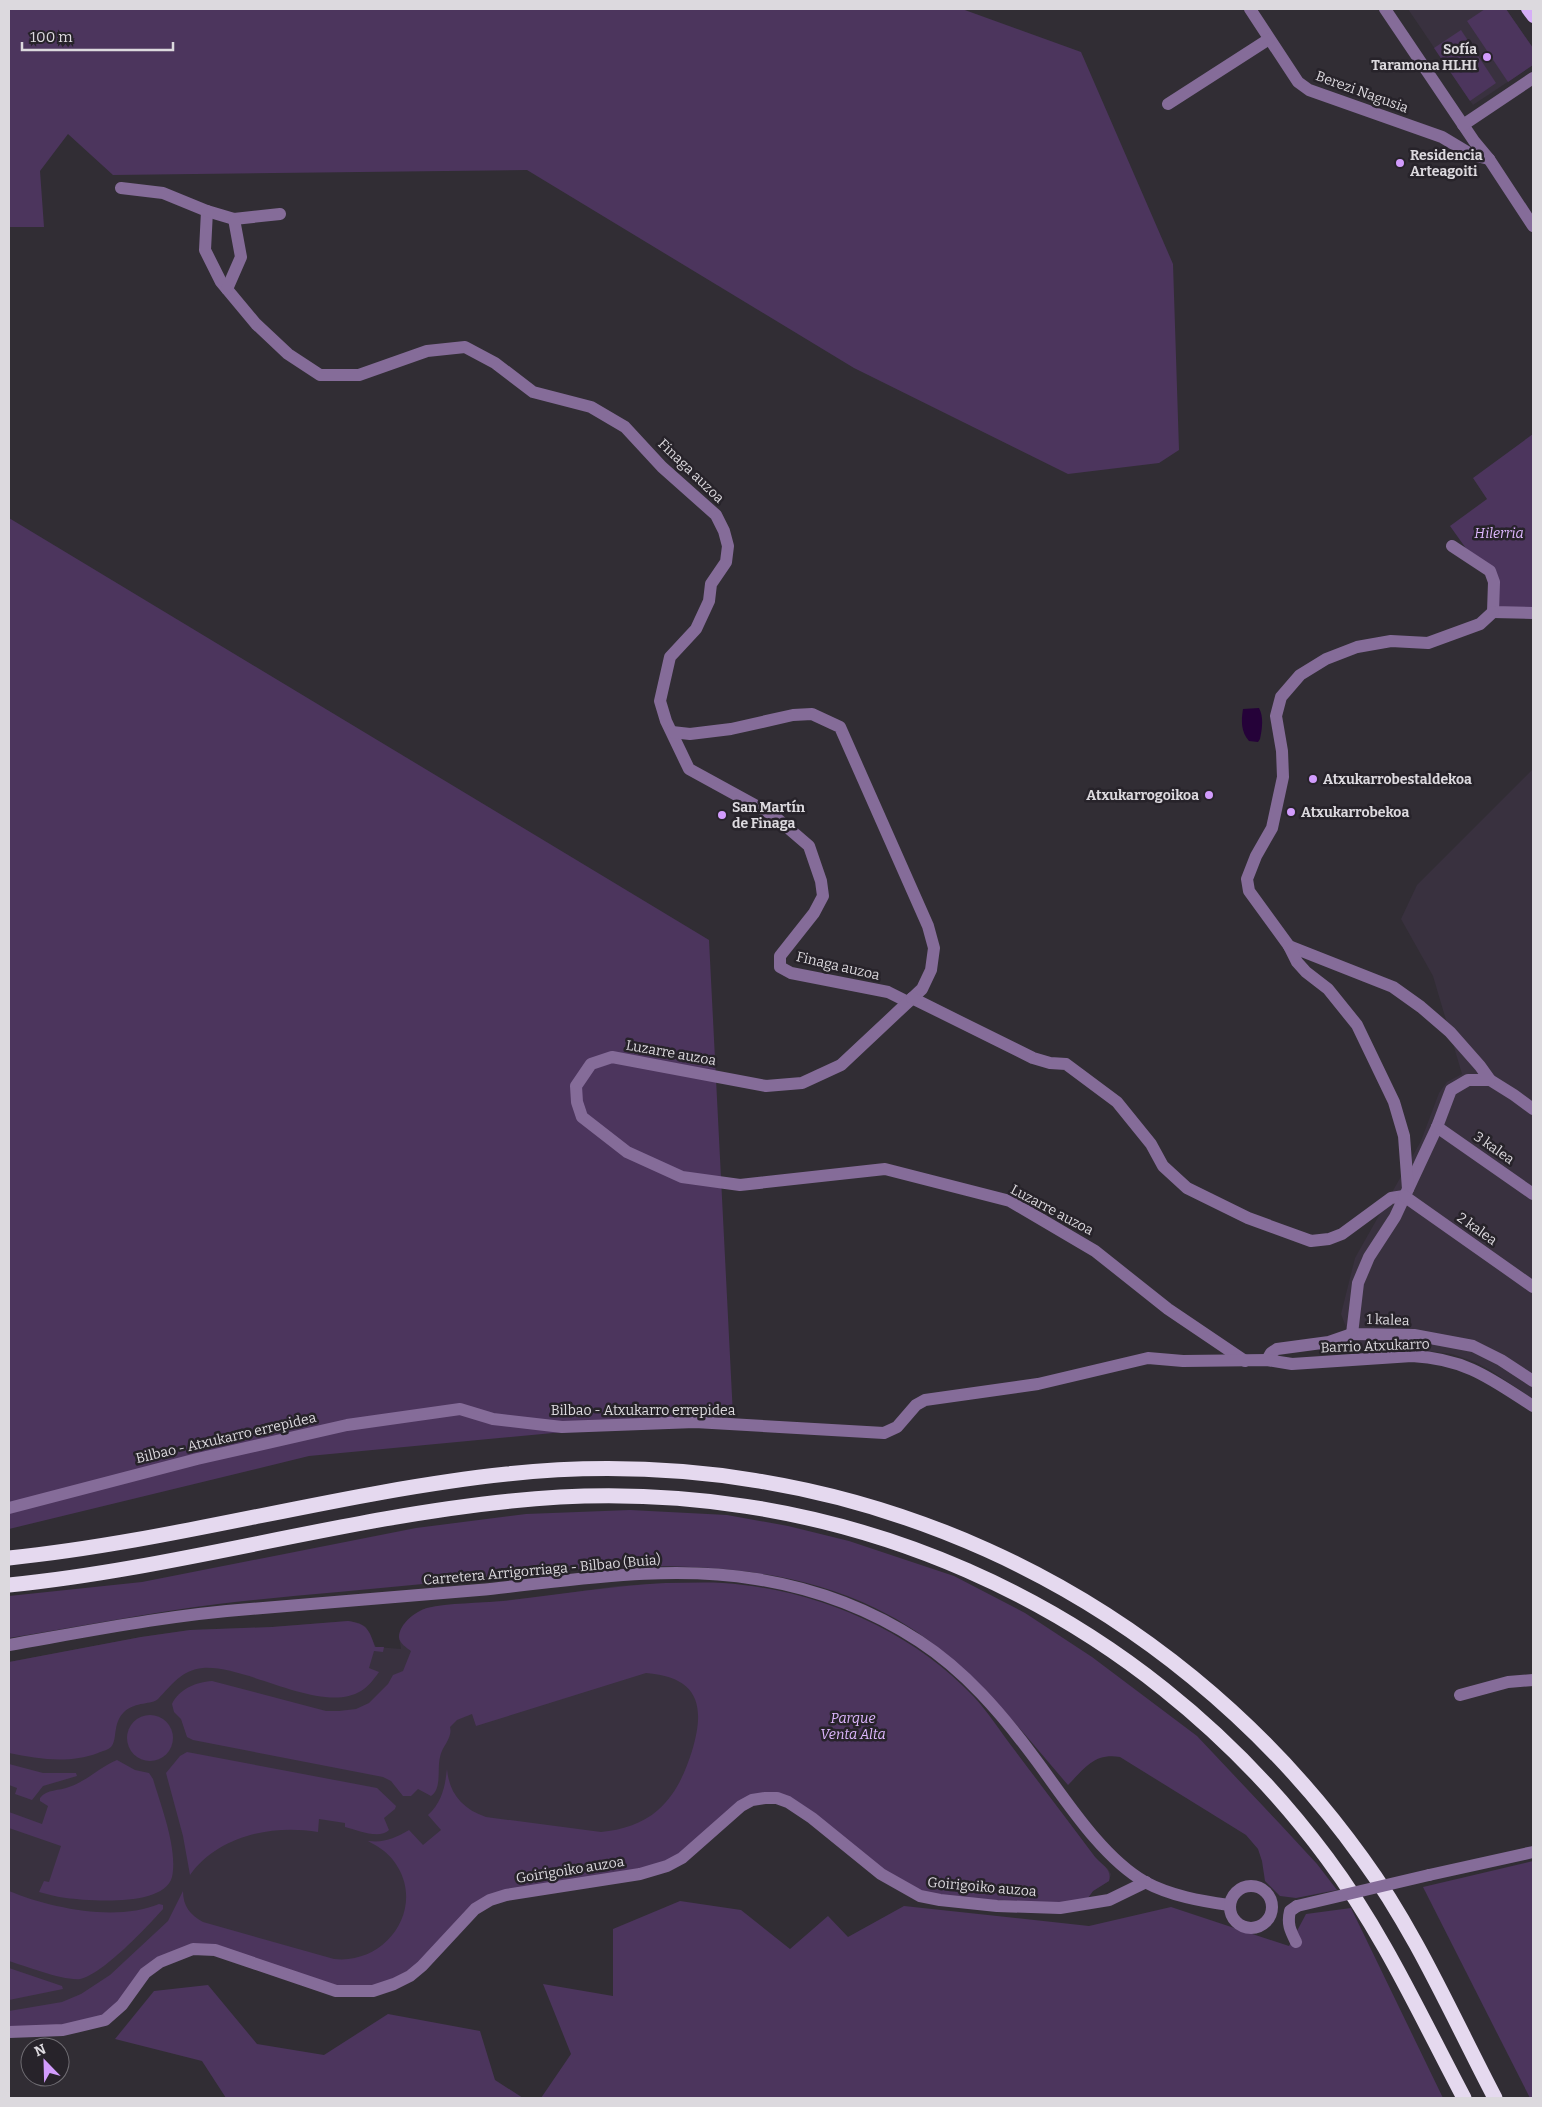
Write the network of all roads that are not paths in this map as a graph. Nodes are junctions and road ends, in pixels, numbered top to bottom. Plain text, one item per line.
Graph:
1 (1250, 9) edge
2 (1384, 9) edge
3 (1528, 9) edge
4 (1533, 17) edge
5 (1269, 39) junction
6 (1533, 78) edge
7 (1168, 104) dead end
8 (1463, 125) junction
9 (1442, 137) junction
10 (1474, 141) junction
11 (1460, 147) junction
12 (1489, 159) junction
13 (121, 188) dead end
14 (207, 211) junction
15 (280, 214) dead end
16 (234, 219) junction
17 (1533, 226) edge
18 (227, 289) junction
19 (1452, 546) dead end
20 (1493, 612) junction
21 (1533, 613) edge
22 (672, 732) junction
23 (1289, 946) junction
24 (910, 1000) junction
25 (1490, 1080) junction
26 (1533, 1110) edge
27 (1437, 1127) junction
28 (1406, 1193) junction
29 (1533, 1194) edge
30 (1533, 1287) edge
31 (1352, 1334) junction
32 (1266, 1360) junction
33 (1244, 1361) junction
34 (1533, 1380) edge
35 (1533, 1406) edge
36 (9, 1508) edge
37 (9, 1558) edge
38 (9, 1585) edge
39 (9, 1645) edge
40 (1533, 1680) edge
41 (1460, 1695) dead end
42 (1533, 1852) edge
43 (1146, 1882) junction
44 (1230, 1905) junction
45 (1297, 1906) junction
46 (1271, 1913) junction
47 (9, 2032) edge
48 (1464, 2098) edge
49 (1495, 2098) edge

1 - 5 street, Berezi Nagusia
2 - 8 street
3 - 4 main road
5 - 7 street
5 - 9 street, Berezi Nagusia
6 - 8 street
8 - 9 street
8 - 10 street
9 - 11 street, Berezi Nagusia
10 - 11 street
10 - 12 street
11 - 12 street, Berezi Nagusia
12 - 17 street
13 - 14 street
14 - 16 street
14 - 18 street
15 - 16 street
16 - 18 street
18 - 22 street, Finaga auzoa
19 - 20 street
20 - 21 street
20 - 23 street
22 - 24 street, Finaga auzoa
22 - 24 street, Luzarre auzoa
23 - 25 street
23 - 28 street
24 - 28 street
24 - 33 street, Luzarre auzoa
25 - 26 street
25 - 27 street
27 - 28 street
27 - 29 street, 3 kalea
28 - 30 street, 2 kalea
28 - 31 street, 1 kalea
31 - 32 street
31 - 34 street, 1 kalea
32 - 33 street, Barrio Atxukarro
32 - 35 street, Barrio Atxukarro
33 - 36 street, Bilbao - Atxukarro errepidea
37 - 49 highway
38 - 48 highway
39 - 43 street, Carretera Arrigorriaga - Bilbao (Buia)
40 - 41 street
42 - 45 street, bridge
43 - 44 street, Carretera Arrigorriaga - Bilbao (Buia)
43 - 47 street, Goirigoiko auzoa
44 - 46 street
44 - 46 street
45 - 46 street
45 - 46 street

